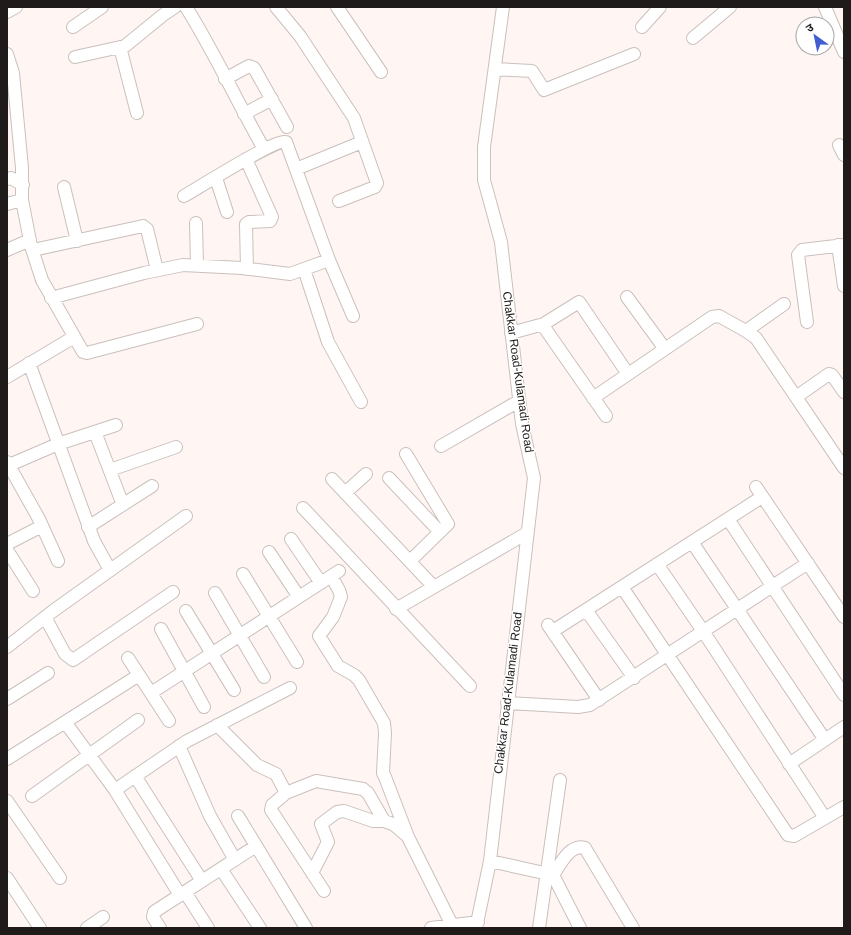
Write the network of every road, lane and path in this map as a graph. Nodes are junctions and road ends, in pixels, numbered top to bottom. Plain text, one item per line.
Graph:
1 (16, 7) edge
2 (102, 7) edge
3 (175, 7) edge
4 (186, 7) edge
5 (276, 7) edge
6 (337, 7) edge
7 (503, 7) edge
8 (660, 7) edge
9 (730, 7) edge
10 (825, 7) edge
11 (7, 12) edge
12 (642, 26) dead end
13 (73, 27) dead end
14 (693, 38) dead end
15 (120, 47) junction
16 (844, 52) edge
17 (7, 54) edge
18 (634, 54) dead end
19 (75, 57) dead end
20 (495, 69) junction
21 (381, 72) dead end
22 (10, 73) edge
23 (225, 79) junction
24 (272, 98) junction
25 (138, 113) dead end
26 (244, 114) junction
27 (287, 127) dead end
28 (362, 142) junction
29 (262, 146) junction
30 (246, 159) junction
31 (296, 169) junction
32 (23, 177) junction
33 (216, 178) junction
34 (7, 179) edge
35 (64, 187) dead end
36 (184, 196) dead end
37 (22, 200) junction
38 (340, 201) dead end
39 (7, 204) edge
40 (227, 212) dead end
41 (196, 224) dead end
42 (77, 241) junction
43 (31, 245) junction
44 (841, 245) edge
45 (7, 250) edge
46 (329, 260) junction
47 (197, 265) junction
48 (247, 269) junction
49 (304, 269) junction
50 (157, 270) junction
51 (844, 286) edge
52 (627, 297) dead end
53 (51, 298) junction
54 (784, 304) dead end
55 (353, 316) dead end
56 (807, 322) dead end
57 (197, 324) dead end
58 (542, 325) junction
59 (746, 331) junction
60 (511, 333) junction
61 (74, 337) junction
62 (665, 350) junction
63 (29, 363) junction
64 (628, 374) junction
65 (7, 377) edge
66 (844, 392) edge
67 (796, 397) junction
68 (593, 398) junction
69 (519, 401) junction
70 (360, 402) dead end
71 (606, 416) dead end
72 (116, 425) dead end
73 (95, 432) junction
74 (58, 444) junction
75 (441, 446) dead end
76 (176, 447) dead end
77 (406, 454) dead end
78 (7, 465) edge
79 (844, 468) edge
80 (110, 470) junction
81 (366, 474) dead end
82 (389, 478) dead end
83 (332, 479) dead end
84 (152, 486) dead end
85 (345, 493) junction
86 (123, 505) junction
87 (303, 508) dead end
88 (186, 516) dead end
89 (728, 520) junction
90 (42, 526) junction
91 (88, 527) junction
92 (440, 532) junction
93 (527, 533) junction
94 (291, 539) dead end
95 (692, 542) junction
96 (7, 544) edge
97 (7, 550) edge
98 (269, 552) dead end
99 (58, 561) dead end
100 (410, 561) junction
101 (808, 563) junction
102 (657, 564) junction
103 (110, 570) junction
104 (243, 574) dead end
105 (330, 576) junction
106 (771, 586) junction
107 (434, 587) junction
108 (622, 587) junction
109 (33, 591) dead end
110 (173, 592) dead end
111 (215, 593) dead end
112 (299, 596) junction
113 (738, 608) junction
114 (396, 609) junction
115 (586, 610) junction
116 (186, 611) dead end
117 (270, 616) junction
118 (45, 617) junction
119 (844, 617) edge
120 (161, 629) dead end
121 (703, 631) junction
122 (240, 635) junction
123 (7, 647) edge
124 (211, 653) junction
125 (668, 655) junction
126 (128, 658) dead end
127 (297, 662) dead end
128 (184, 671) junction
129 (48, 673) dead end
130 (139, 674) junction
131 (264, 677) dead end
132 (634, 678) junction
133 (470, 686) dead end
134 (290, 688) dead end
135 (234, 690) dead end
136 (151, 693) junction
137 (844, 695) edge
138 (7, 699) edge
139 (599, 700) junction
140 (507, 703) junction
141 (204, 707) dead end
142 (138, 720) dead end
143 (65, 722) junction
144 (169, 722) dead end
145 (217, 726) junction
146 (844, 727) edge
147 (825, 740) junction
148 (179, 746) junction
149 (9, 754) edge
150 (90, 756) junction
151 (789, 764) junction
152 (135, 776) junction
153 (560, 780) dead end
154 (114, 790) junction
155 (286, 792) junction
156 (32, 796) dead end
157 (7, 801) edge
158 (844, 807) edge
159 (11, 816) edge
160 (238, 816) dead end
161 (825, 818) junction
162 (384, 820) junction
163 (408, 837) junction
164 (256, 846) junction
165 (235, 860) junction
166 (490, 861) junction
167 (221, 869) junction
168 (312, 873) junction
169 (550, 874) junction
170 (7, 878) edge
171 (60, 878) dead end
172 (202, 881) junction
173 (324, 891) dead end
174 (182, 894) junction
175 (103, 917) dead end
176 (452, 925) junction
177 (477, 925) edge
178 (40, 928) edge
179 (87, 928) edge
180 (160, 928) edge
181 (208, 928) edge
182 (260, 928) edge
183 (306, 928) edge
184 (431, 928) edge
185 (539, 928) edge
186 (580, 928) edge
187 (633, 928) edge

1 - 11 street
2 - 13 street
3 - 15 street
4 - 23 street
5 - 28 street
6 - 21 street
7 - 20 street, Chakkar Road-Kulamadi Road
8 - 12 street
9 - 14 street
10 - 16 street
15 - 19 street
15 - 25 street
17 - 22 street
18 - 20 street
20 - 60 street, Chakkar Road-Kulamadi Road
22 - 32 street
23 - 24 street
23 - 26 street
24 - 26 street
24 - 27 street
26 - 29 street
28 - 31 street
28 - 38 street
29 - 30 street
29 - 31 street
30 - 33 street
30 - 48 street
31 - 46 street
32 - 34 street
32 - 37 street
33 - 36 street
33 - 40 street
35 - 42 street
37 - 39 street
37 - 43 street
41 - 47 street
42 - 43 street
42 - 50 street
43 - 45 street
43 - 53 street
44 - 51 street
44 - 56 street
46 - 49 street
46 - 55 street
47 - 48 street
47 - 50 street
48 - 49 street
49 - 70 street
50 - 53 street
52 - 62 street
53 - 61 street
54 - 59 street
57 - 61 street
58 - 60 street
58 - 64 street
58 - 68 street
59 - 62 street
59 - 67 street
60 - 69 street, Chakkar Road-Kulamadi Road
61 - 63 street
62 - 64 street
63 - 65 street
63 - 74 street
64 - 68 street
66 - 67 street
67 - 79 street
68 - 71 street
69 - 75 street
69 - 93 street, Chakkar Road-Kulamadi Road
72 - 73 street
73 - 74 street
73 - 80 street
74 - 78 street
74 - 91 street
76 - 80 street
77 - 92 street
78 - 90 street
80 - 86 street
81 - 85 street
82 - 92 street
83 - 85 street
84 - 86 street
85 - 100 street
86 - 91 street
87 - 114 street
88 - 103 street
89 - 95 street
89 - 101 street
89 - 106 street
90 - 96 street
90 - 99 street
91 - 103 street
92 - 100 street
93 - 107 street
93 - 140 street, Chakkar Road-Kulamadi Road
94 - 105 street
95 - 102 street
95 - 113 street
97 - 109 street
98 - 112 street
100 - 107 street
101 - 106 street
101 - 119 street
102 - 108 street
102 - 121 street
103 - 118 street
104 - 117 street
105 - 112 street
105 - 163 street
106 - 113 street
106 - 137 street
107 - 114 street
108 - 115 street
108 - 125 street
110 - 118 street
111 - 122 street
112 - 117 street
113 - 121 street
113 - 147 street
114 - 133 street
115 - 132 street
115 - 139 street
116 - 124 street
117 - 122 street
117 - 127 street
118 - 123 street
120 - 128 street
121 - 125 street
121 - 151 street
122 - 124 street
122 - 131 street
124 - 128 street
124 - 135 street
125 - 132 street
125 - 161 street
126 - 130 street
128 - 136 street
128 - 141 street
129 - 138 street
130 - 136 street
130 - 143 street
132 - 139 street
134 - 145 street
136 - 144 street
139 - 140 street
140 - 166 street, Chakkar Road-Kulamadi Road
142 - 150 street
143 - 149 street
143 - 150 street
145 - 148 street
145 - 155 street
146 - 147 street
147 - 151 street
148 - 152 street
148 - 165 street
150 - 154 street
150 - 156 street
151 - 161 street
152 - 154 street
152 - 172 street
153 - 169 street
154 - 174 street
155 - 162 street
155 - 168 street
157 - 159 street
158 - 161 street
159 - 171 street
160 - 164 street
162 - 163 street
162 - 168 street
163 - 176 street
164 - 165 street
164 - 183 street
165 - 167 street
166 - 169 street
166 - 177 street, Chakkar Road-Kulamadi Road
167 - 172 street
167 - 182 street
168 - 173 street
169 - 185 street
169 - 186 street
169 - 187 street
170 - 178 street
172 - 174 street
174 - 180 street
174 - 181 street
175 - 179 street
176 - 177 street
176 - 184 street

